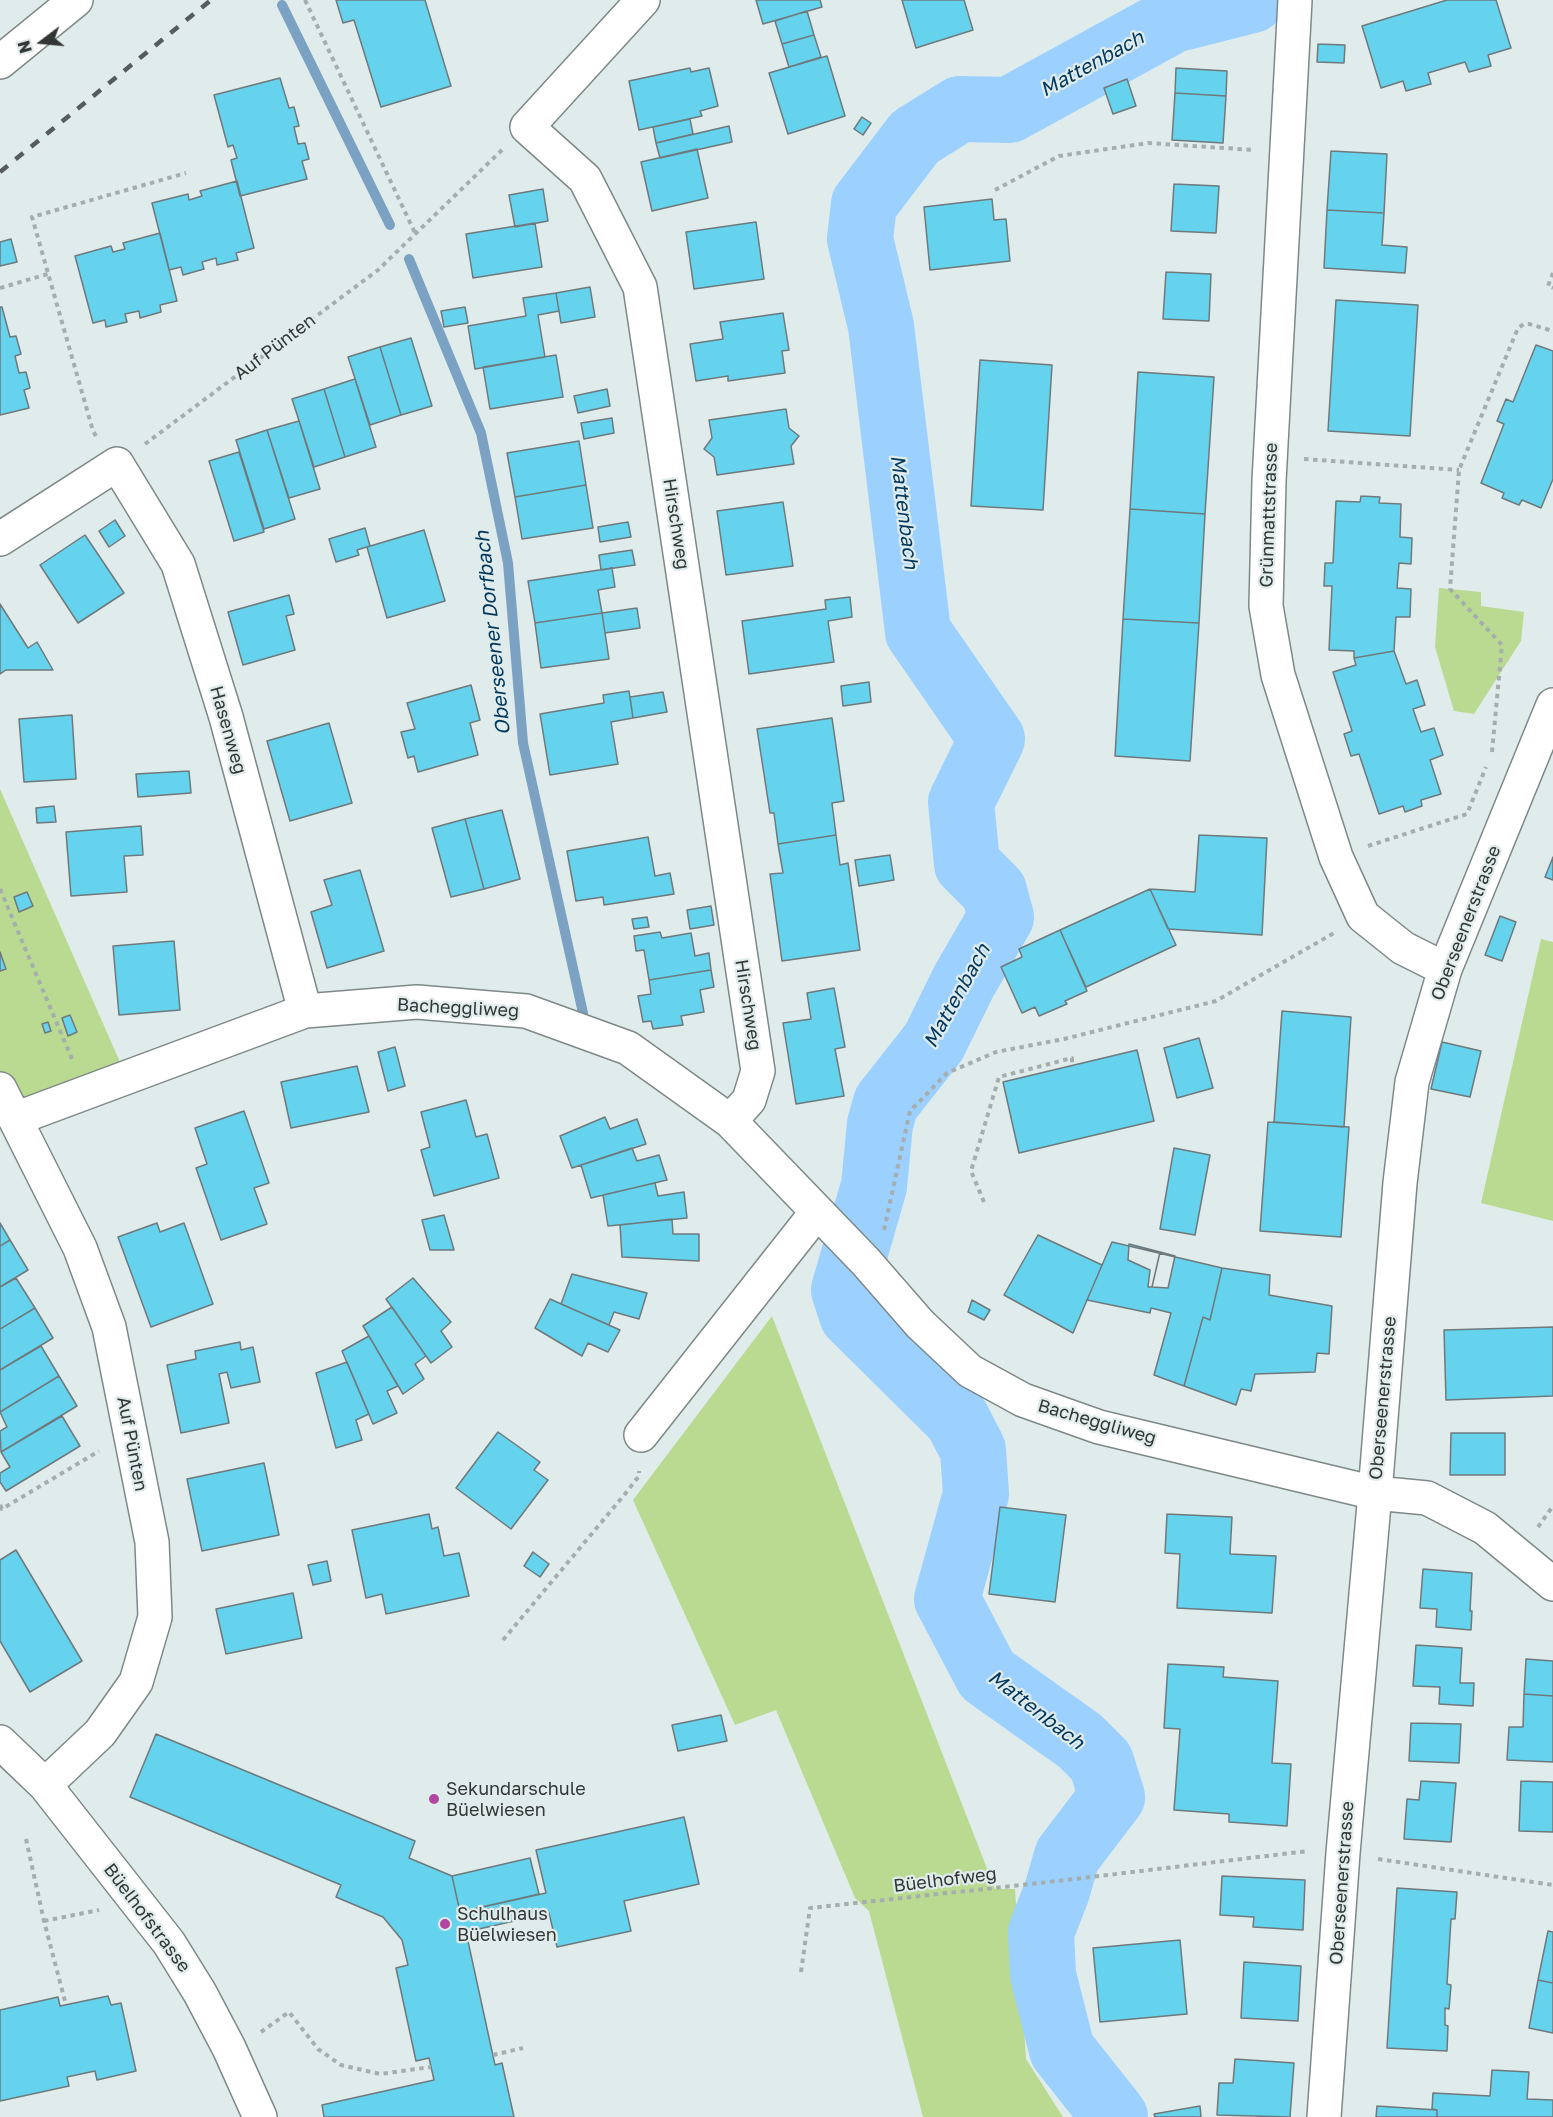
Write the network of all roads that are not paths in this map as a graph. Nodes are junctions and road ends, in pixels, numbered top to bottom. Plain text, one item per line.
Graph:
1 (76, 0) edge
2 (643, 0) edge
3 (1295, 7) edge
4 (0, 62) edge
5 (0, 539) edge
6 (1553, 705) edge
7 (1445, 969) junction
8 (305, 1011) junction
9 (0, 1089) edge
10 (15, 1119) junction
11 (730, 1121) junction
12 (817, 1212) junction
13 (641, 1435) road end
14 (1375, 1493) junction
15 (1553, 1584) edge
16 (0, 1742) edge
17 (45, 1785) junction
18 (260, 2117) edge
19 (1324, 2117) edge

1 - 4 street
2 - 11 street, Hirschweg
3 - 7 street, Grünmattstrasse
5 - 8 street, Hasenweg
6 - 7 street, Oberseenerstrasse
7 - 14 street, Oberseenerstrasse
8 - 10 street, Bacheggliweg
8 - 11 street, Bacheggliweg
9 - 10 street, Auf Pünten
10 - 17 street, Auf Pünten
11 - 12 street, Bacheggliweg
12 - 13 street
12 - 14 street, Bacheggliweg
14 - 15 street, Bacheggliweg
14 - 19 street, Oberseenerstrasse
16 - 17 street, Büelhofstrasse
17 - 18 street, Büelhofstrasse

